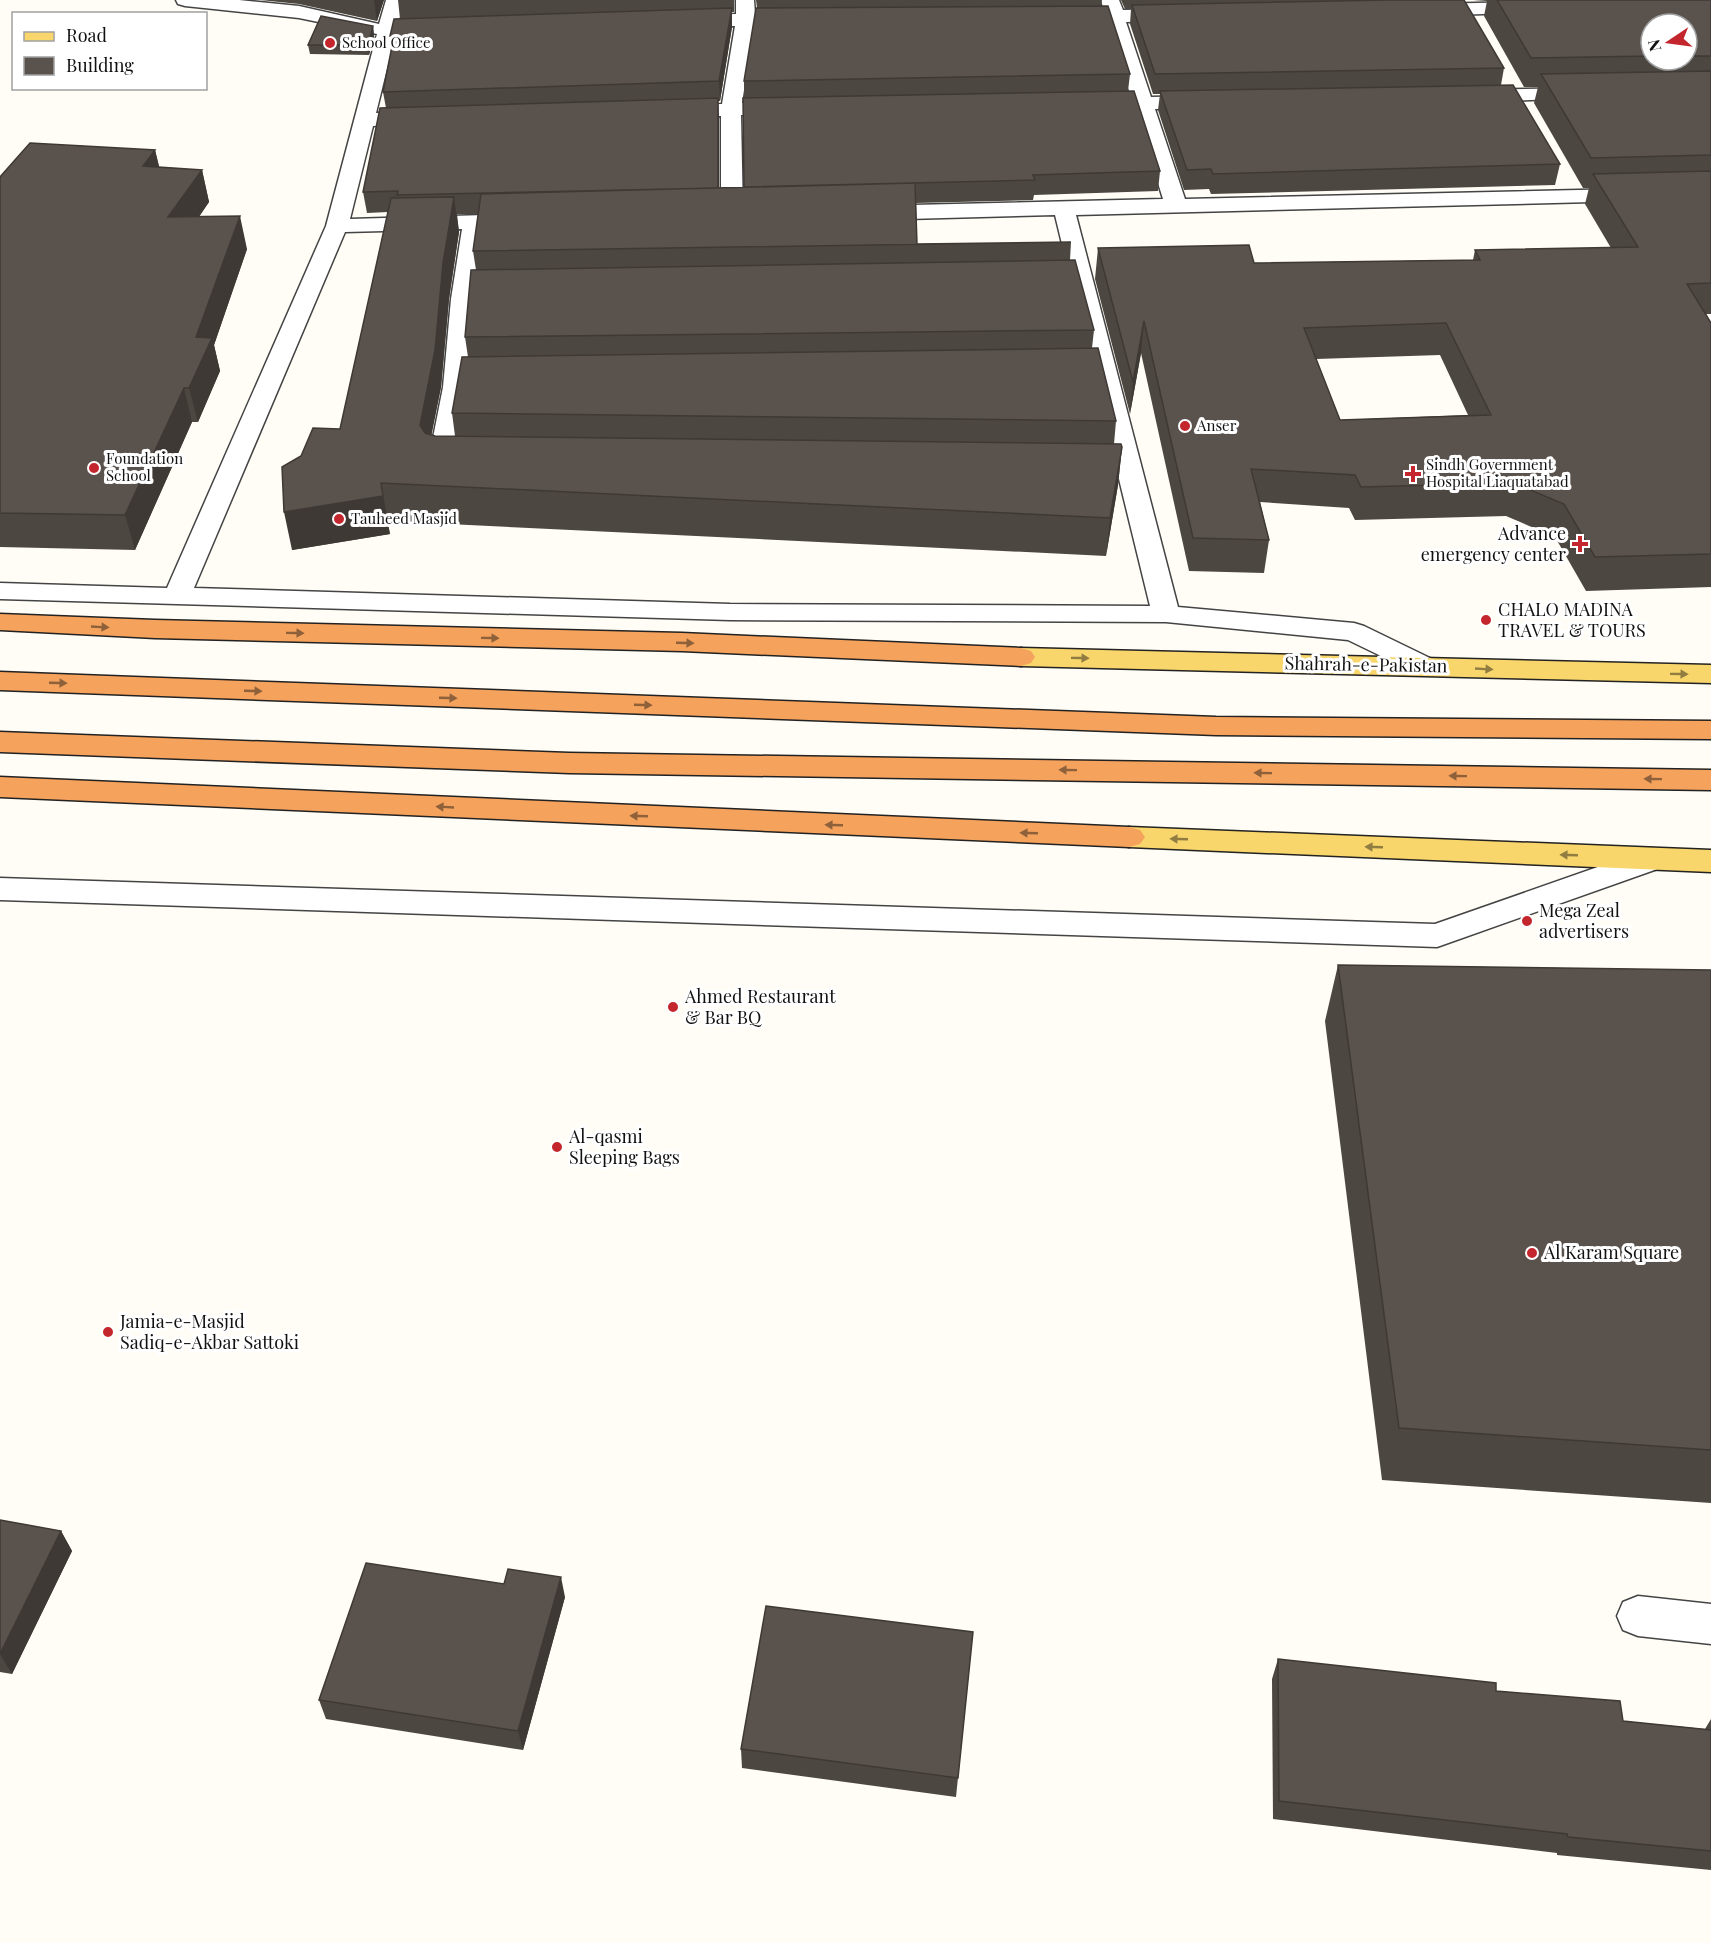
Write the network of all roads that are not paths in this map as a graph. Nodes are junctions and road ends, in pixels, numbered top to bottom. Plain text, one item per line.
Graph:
1 (185, 0) edge
2 (395, 0) edge
3 (1464, 5) edge
4 (1548, 7) edge
5 (1112, 8) edge
6 (746, 9) edge
7 (1408, 10) edge
8 (1197, 15) edge
9 (1044, 17) edge
10 (818, 18) edge
11 (675, 21) edge
12 (459, 28) edge
13 (1478, 28) edge
14 (387, 31) junction
15 (1506, 76) dead end
16 (1597, 94) edge
17 (1517, 95) junction
18 (1458, 96) edge
19 (1225, 102) edge
20 (1143, 103) junction
21 (1072, 104) edge
22 (813, 108) edge
23 (731, 109) junction
24 (648, 112) edge
25 (1528, 115) edge
26 (447, 118) edge
27 (365, 120) junction
28 (1564, 176) dead end
29 (1711, 194) edge
30 (1575, 196) junction
31 (1176, 206) junction
32 (1064, 208) junction
33 (851, 214) edge
34 (732, 216) junction
35 (756, 216) edge
36 (709, 217) edge
37 (545, 221) edge
38 (474, 223) junction
39 (337, 226) junction
40 (476, 464) edge
41 (1046, 470) edge
42 (1129, 471) junction
43 (0, 591) edge
44 (177, 596) junction
45 (1167, 614) junction
46 (0, 622) edge
47 (1021, 657) joint
48 (1424, 666) junction
49 (1711, 674) edge
50 (0, 681) edge
51 (1711, 730) edge
52 (0, 742) edge
53 (1711, 780) edge
54 (0, 787) edge
55 (1130, 837) joint
56 (1652, 859) junction
57 (1711, 861) edge
58 (0, 889) edge
59 (1638, 1616) dead end
60 (1711, 1624) edge

1 - 14 street
2 - 14 street
3 - 4 street
3 - 7 street
3 - 13 street
5 - 8 street
5 - 9 street
5 - 20 street
6 - 10 street
6 - 11 street
6 - 23 street
12 - 14 street
14 - 27 street
15 - 17 street
16 - 17 street
17 - 18 street
17 - 25 street
19 - 20 street
20 - 21 street
20 - 31 street
22 - 23 street
23 - 24 street
23 - 34 street
26 - 27 street
27 - 39 street
28 - 30 street
29 - 30 street
30 - 31 street
31 - 32 street
32 - 33 street
32 - 42 street
34 - 35 street
34 - 36 street
37 - 38 street
38 - 39 street
38 - 40 street
39 - 44 street
41 - 42 street
42 - 45 street
43 - 44 street
44 - 45 street
45 - 48 street
46 -> 47 highway
47 -> 48 main road, Shahrah-e-Pakistan
48 -> 49 main road, Shahrah-e-Pakistan
50 -> 51 highway
53 -> 52 highway
55 -> 54 highway
56 -> 55 main road
56 - 57 main road
56 - 58 street
59 - 60 street

